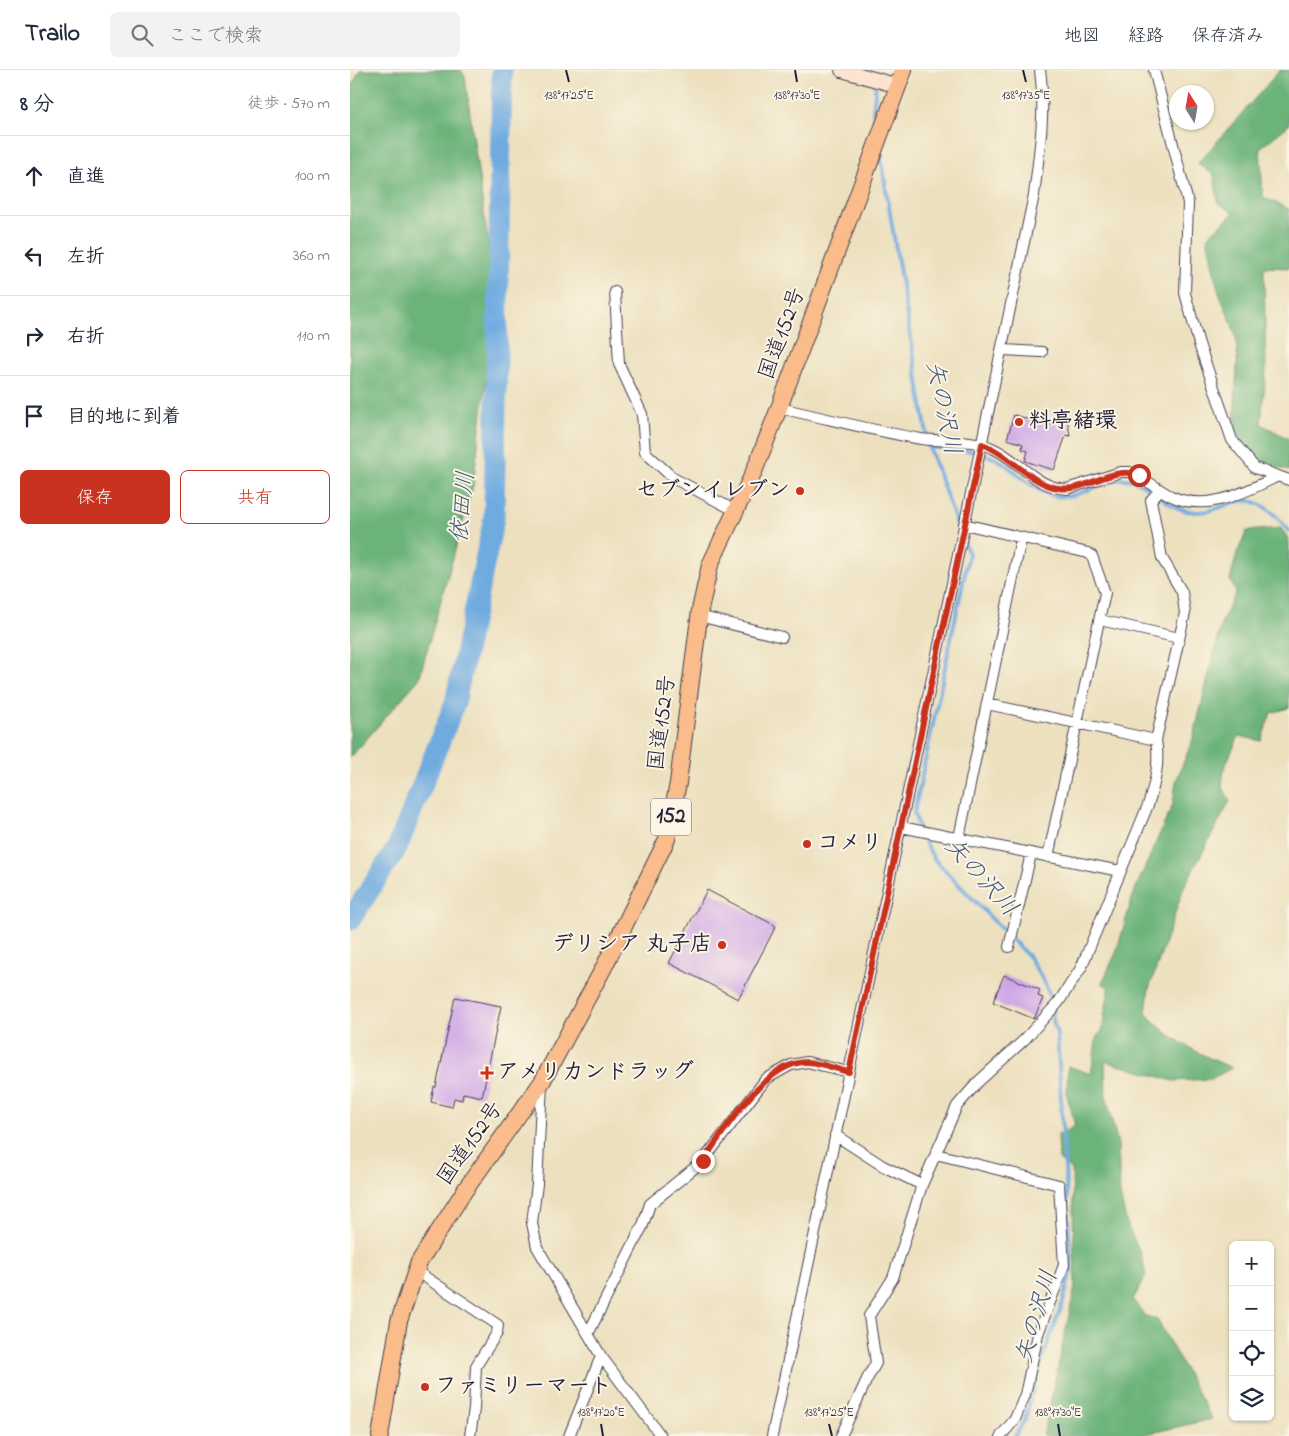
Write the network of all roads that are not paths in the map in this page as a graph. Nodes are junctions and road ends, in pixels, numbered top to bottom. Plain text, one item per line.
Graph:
1 (842, 70) edge
2 (904, 70) edge
3 (1040, 70) edge
4 (1154, 70) edge
5 (890, 83) junction
6 (615, 292) dead end
7 (1002, 350) junction
8 (1042, 352) dead end
9 (779, 408) junction
10 (981, 450) junction
11 (1278, 476) junction
12 (1289, 480) edge
13 (1157, 493) junction
14 (736, 511) junction
15 (964, 527) junction
16 (1022, 538) junction
17 (699, 616) junction
18 (1100, 620) junction
19 (782, 637) dead end
20 (1179, 638) junction
21 (988, 704) junction
22 (1076, 722) junction
23 (1156, 740) junction
24 (901, 827) junction
25 (960, 838) junction
26 (1030, 854) junction
27 (1048, 857) junction
28 (1120, 871) junction
29 (1011, 942) dead end
30 (849, 1072) junction
31 (542, 1082) junction
32 (835, 1135) junction
33 (936, 1154) junction
34 (922, 1185) junction
35 (416, 1270) junction
36 (588, 1334) junction
37 (601, 1356) junction
38 (380, 1436) edge
39 (470, 1436) edge
40 (569, 1436) edge
41 (661, 1436) edge
42 (772, 1436) edge
43 (841, 1436) edge
44 (1002, 1436) edge

1 - 5 main road
2 - 5 highway, 国道152号 / 152
3 - 7 street
4 - 11 street
5 - 9 highway, 国道152号 / 152
6 - 14 street
7 - 8 street
7 - 10 street
9 - 10 street
9 - 14 highway, 国道152号 / 152
10 - 13 street
10 - 15 street
11 - 12 street
11 - 13 street
13 - 20 street
14 - 17 highway, 国道152号 / 152
15 - 16 street
15 - 24 street
16 - 18 street
16 - 21 street
17 - 19 street
17 - 31 highway, 国道152号 / 152
18 - 20 street
18 - 22 street
20 - 23 street
21 - 22 street
21 - 25 street
22 - 23 street
22 - 27 street
23 - 28 street
24 - 25 street
24 - 30 street
25 - 26 street
26 - 27 street
26 - 29 street
27 - 28 street
28 - 33 street
30 - 32 street
30 - 36 street
31 - 35 highway, 国道152号 / 152
31 - 36 street
32 - 34 street
32 - 42 street
33 - 34 street
33 - 44 street
34 - 43 street
35 - 38 highway, 国道152号 / 152
35 - 39 street
36 - 37 street
37 - 40 street
37 - 41 street

